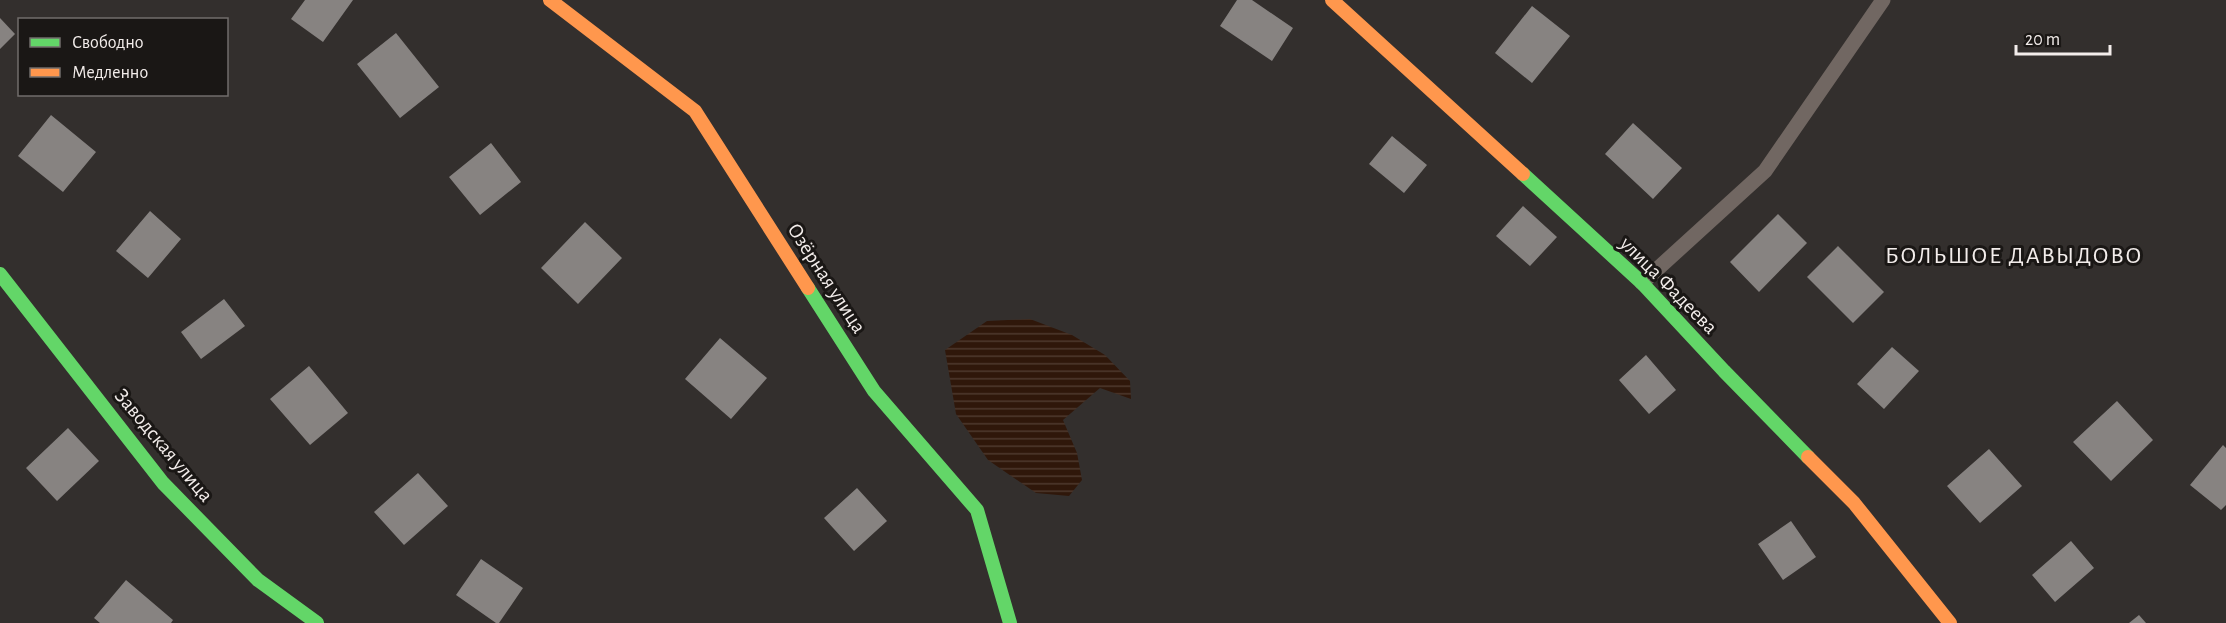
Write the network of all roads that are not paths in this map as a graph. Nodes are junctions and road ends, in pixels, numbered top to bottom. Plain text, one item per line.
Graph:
1 (550, 0) edge
2 (1332, 0) edge
3 (1883, 0) edge
4 (0, 274) edge
5 (1642, 283) junction
6 (317, 623) edge
7 (1010, 623) edge
8 (1950, 623) edge

1 - 7 street, Озёрная улица
2 - 5 street, улица Фадеева
3 - 5 lane
4 - 6 street, Заводская улица
5 - 8 street, улица Фадеева

